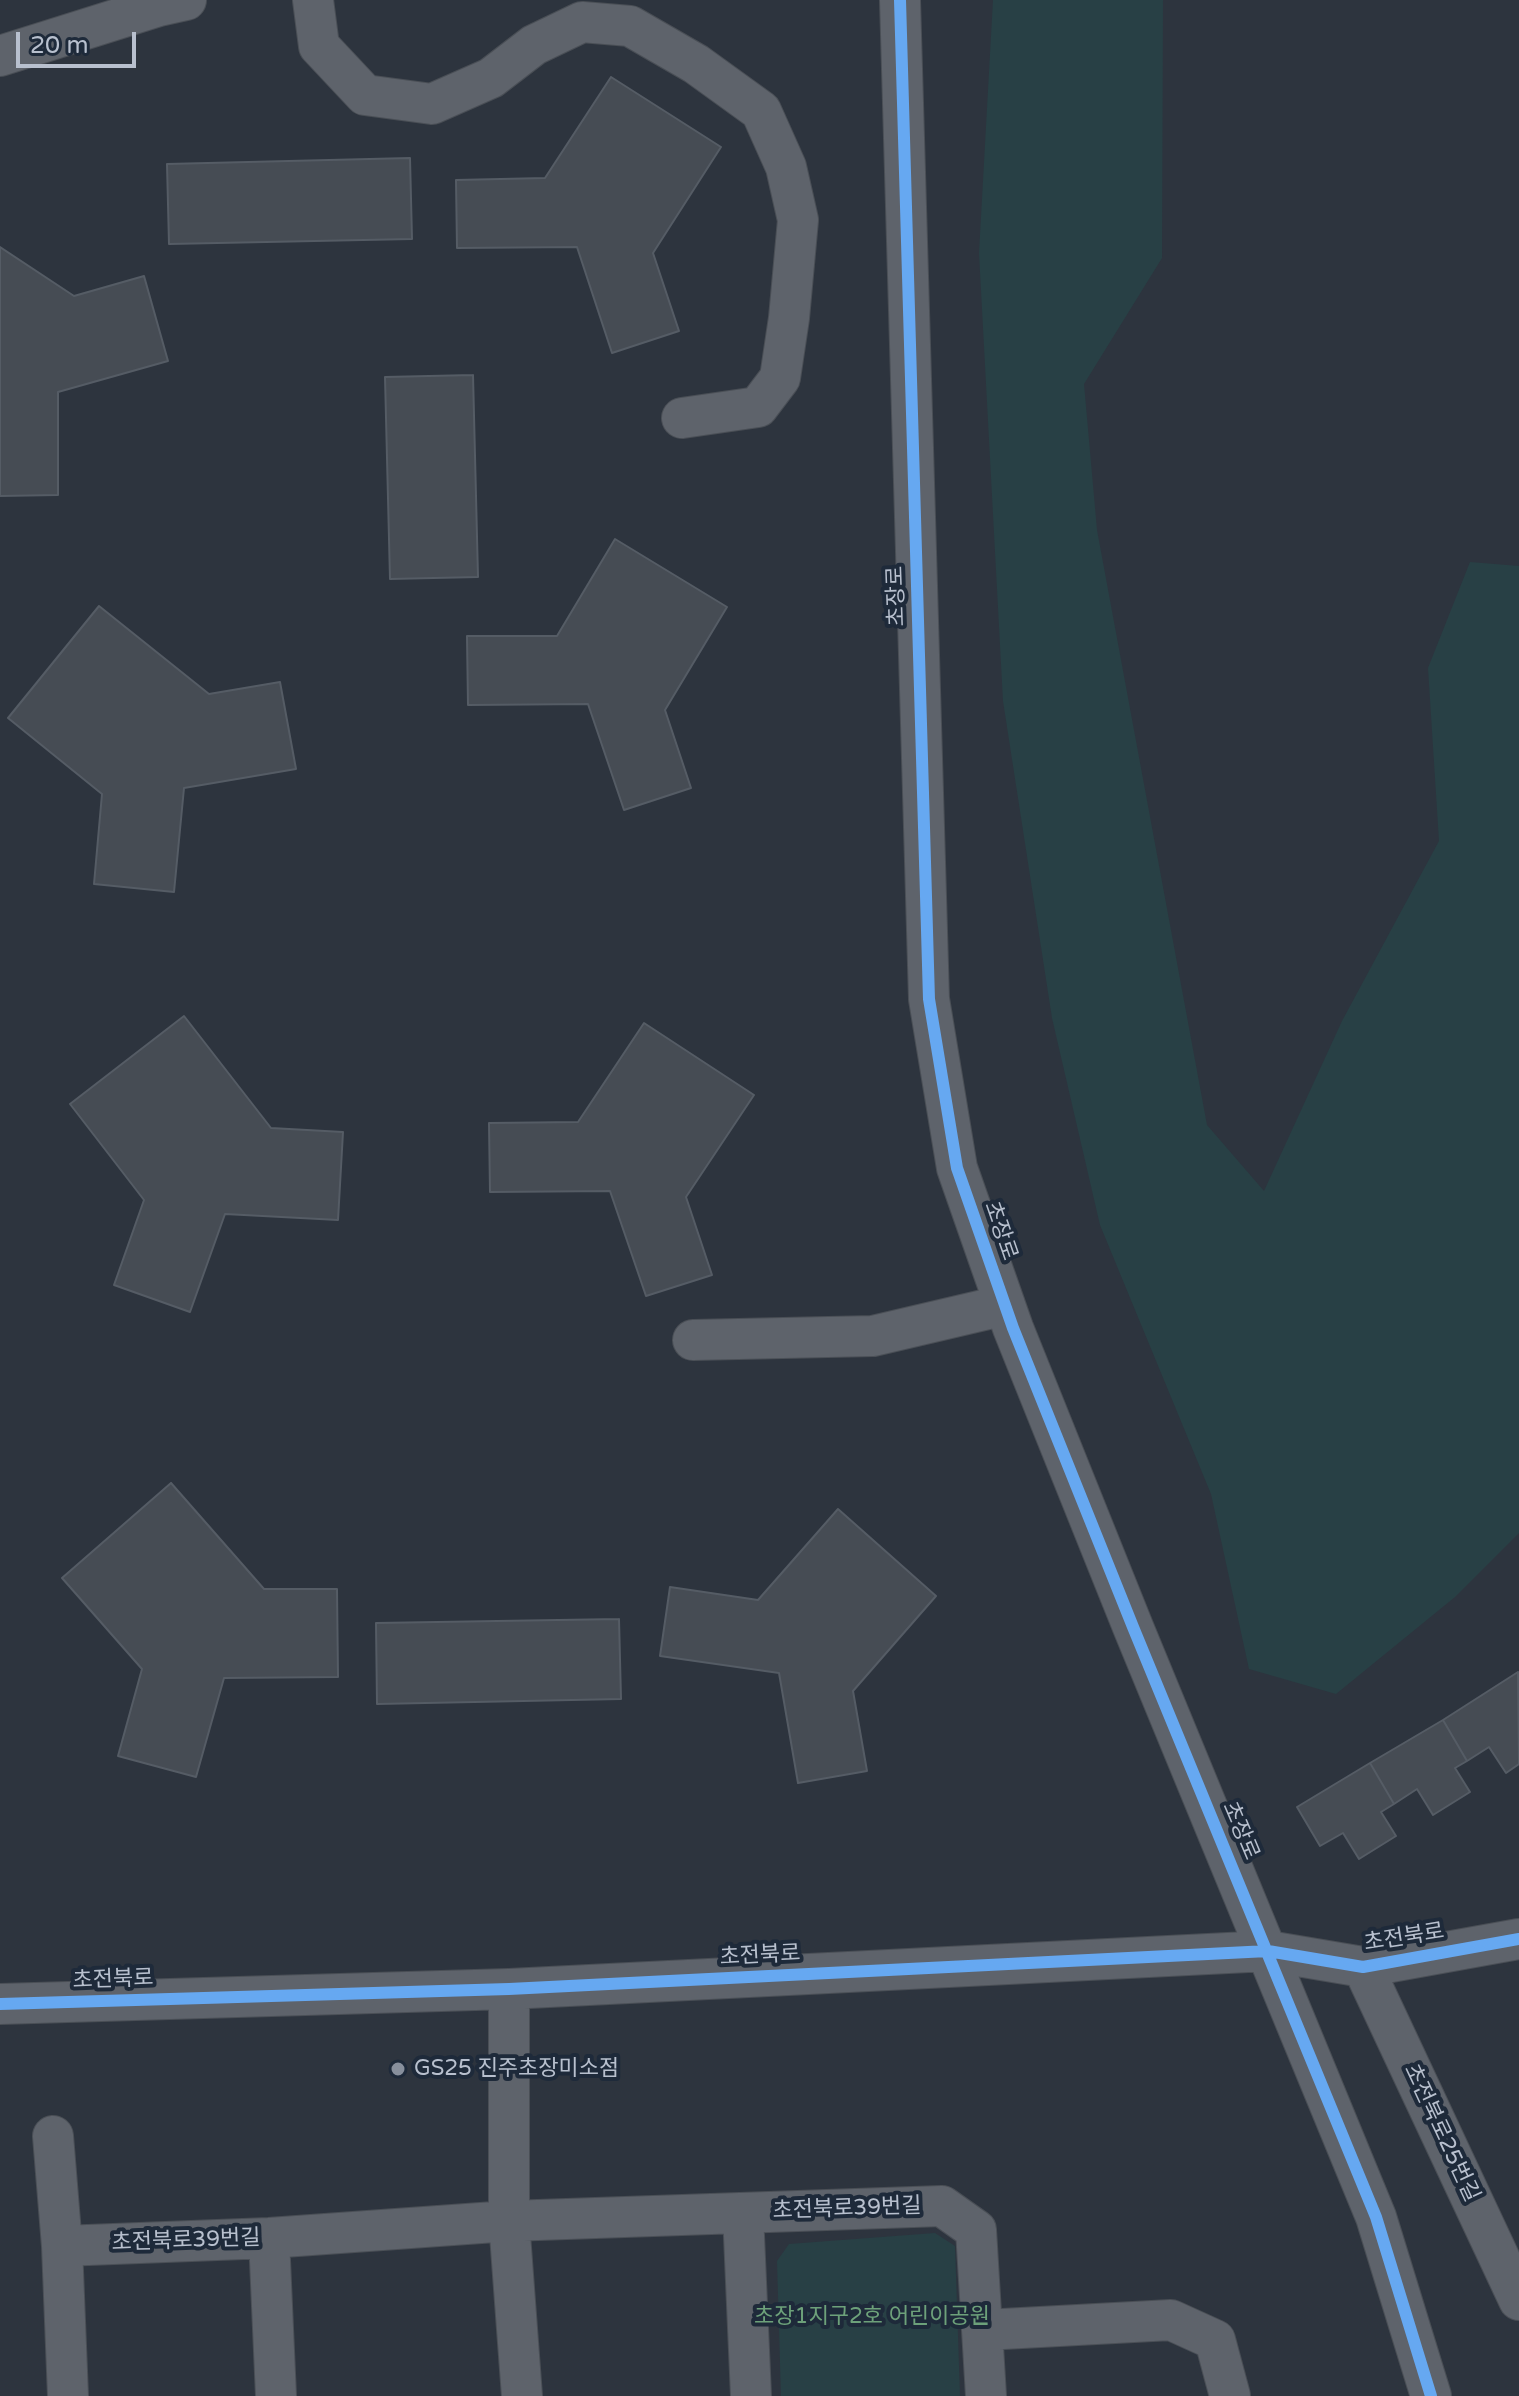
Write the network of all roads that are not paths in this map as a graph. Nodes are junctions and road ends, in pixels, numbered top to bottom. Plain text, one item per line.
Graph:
1 (186, 0) edge
2 (313, 0) edge
3 (900, 0) edge
4 (0, 56) edge
5 (682, 418) dead end
6 (1005, 1305) junction
7 (693, 1340) dead end
8 (1519, 1939) edge
9 (1268, 1951) junction
10 (1363, 1967) junction
11 (509, 1989) junction
12 (0, 2004) edge
13 (53, 2136) dead end
14 (743, 2213) junction
15 (509, 2221) junction
16 (269, 2238) junction
17 (62, 2246) junction
18 (1519, 2300) edge
19 (984, 2330) junction
20 (68, 2396) edge
21 (276, 2396) edge
22 (522, 2396) edge
23 (751, 2396) edge
24 (986, 2396) edge
25 (1230, 2396) edge
26 (1431, 2396) edge

1 - 4 street
2 - 5 street
3 - 6 street, 초장로
6 - 7 street
6 - 9 street, 초장로
8 - 10 street, 초전북로
9 - 10 street, 초전북로
9 - 11 street, 초전북로
9 - 26 street, 초장로
10 - 18 street, 초전북로25번길
11 - 12 street, 초전북로
11 - 15 street
13 - 17 street
14 - 15 street, 초전북로39번길
14 - 19 street, 초전북로39번길
14 - 23 street
15 - 16 street, 초전북로39번길
15 - 22 street
16 - 17 street, 초전북로39번길
16 - 21 street
17 - 20 street
19 - 24 street
19 - 25 street

